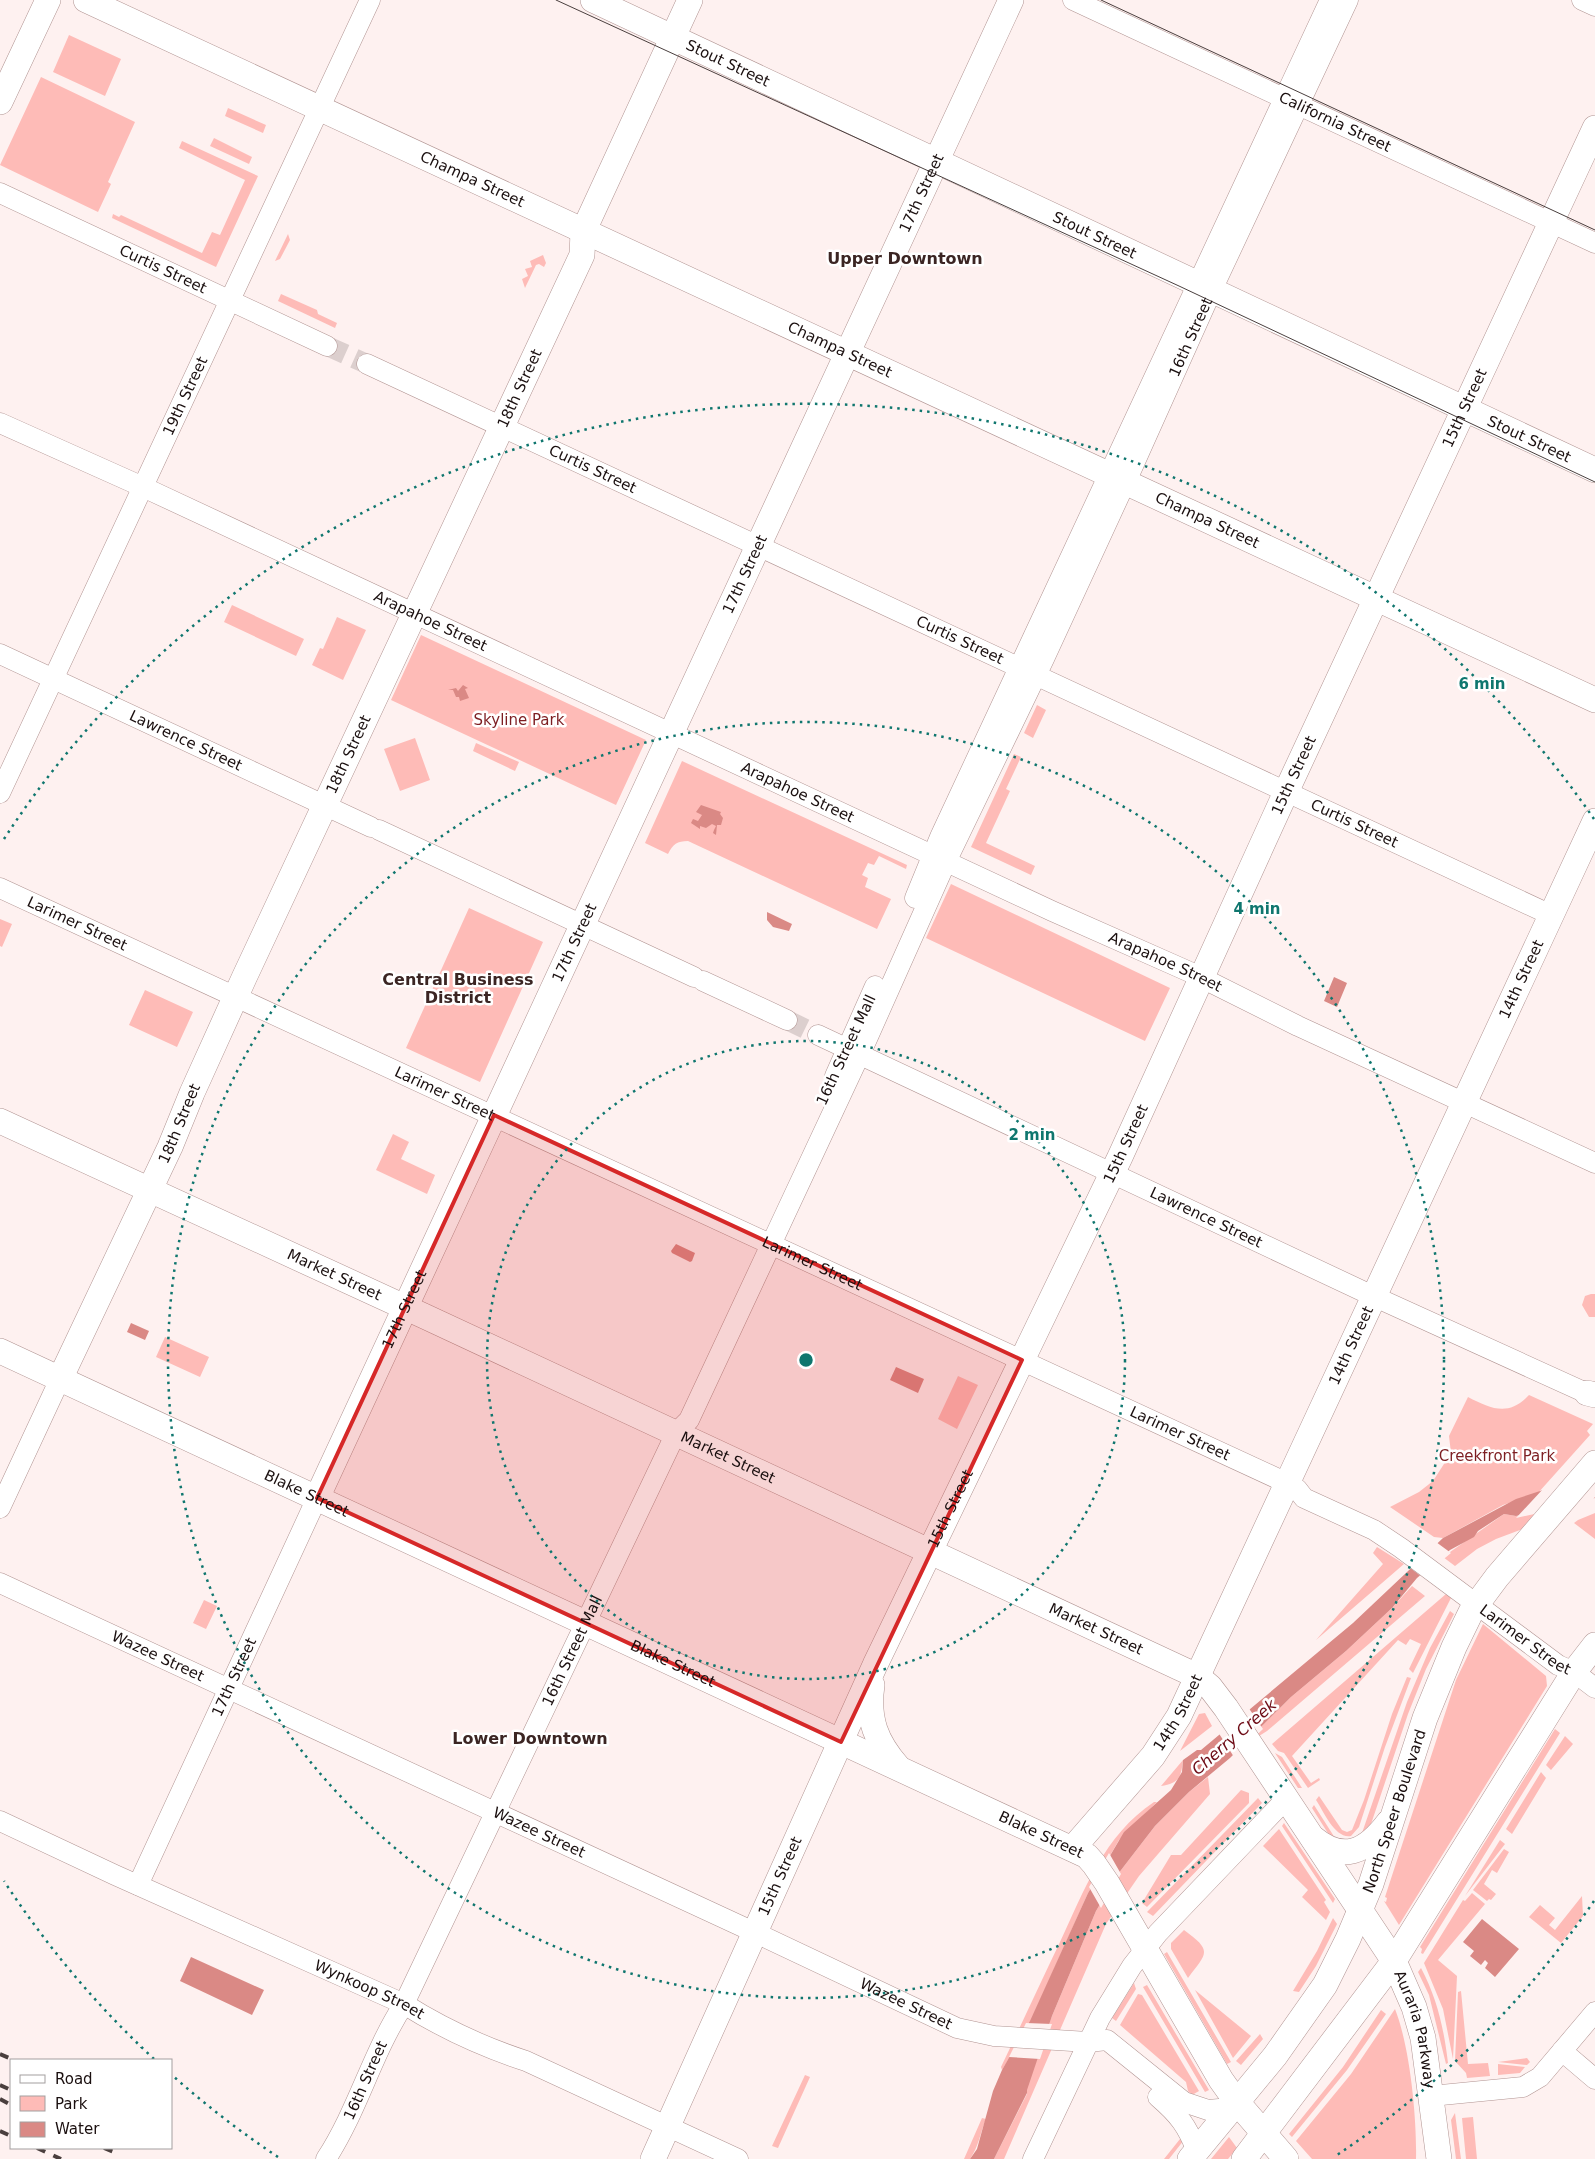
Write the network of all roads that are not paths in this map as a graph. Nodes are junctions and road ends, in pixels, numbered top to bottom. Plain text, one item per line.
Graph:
1 (48, 0) edge
2 (86, 0) edge
3 (370, 0) edge
4 (593, 0) edge
5 (690, 0) edge
6 (1010, 0) edge
7 (1074, 0) edge
8 (1330, 0) edge
9 (1348, 0) edge
10 (1582, 0) edge
11 (1595, 6) edge
12 (673, 37) junction
13 (0, 102) edge
14 (1291, 102) junction
15 (319, 109) junction
16 (1595, 128) edge
17 (936, 160) junction
18 (0, 193) edge
19 (1552, 223) junction
20 (583, 232) junction
21 (1595, 243) edge
22 (1204, 286) junction
23 (230, 300) junction
24 (327, 346) tunnel mouth
25 (846, 354) junction
26 (367, 364) tunnel mouth
27 (1465, 409) junction
28 (0, 423) edge
29 (500, 426) junction
30 (1595, 470) edge
31 (1117, 479) junction
32 (143, 487) junction
33 (757, 546) junction
34 (1376, 599) junction
35 (413, 614) junction
36 (0, 654) edge
37 (1028, 671) junction
38 (54, 679) junction
39 (1595, 700) edge
40 (670, 733) junction
41 (1286, 792) junction
42 (0, 793) edge
43 (325, 805) junction
44 (1595, 821) edge
45 (939, 858) junction
46 (0, 888) edge
47 (1551, 915) junction
48 (582, 925) junction
49 (1203, 978) junction
50 (236, 996) junction
51 (787, 1020) tunnel mouth
52 (818, 1035) tunnel mouth
53 (854, 1051) junction
54 (1464, 1103) junction
55 (494, 1116) junction
56 (0, 1121) edge
57 (1595, 1163) edge
58 (1112, 1173) junction
59 (149, 1188) junction
60 (765, 1241) junction
61 (1373, 1296) junction
62 (406, 1307) junction
63 (0, 1351) edge
64 (1022, 1360) junction
65 (60, 1380) junction
66 (1592, 1395) edge
67 (676, 1433) junction
68 (1595, 1463) edge
69 (1286, 1483) junction
70 (317, 1498) junction
71 (0, 1508) edge
72 (930, 1552) junction
73 (0, 1583) edge
74 (1467, 1596) junction
75 (585, 1623) junction
76 (1595, 1646) edge
77 (875, 1665) junction
78 (1574, 1672) junction
79 (1197, 1676) junction
80 (1595, 1688) edge
81 (229, 1690) junction
82 (842, 1742) junction
83 (900, 1770) junction
84 (1286, 1798) junction
85 (494, 1812) junction
86 (1395, 1813) junction
87 (0, 1821) edge
88 (1310, 1834) junction
89 (1081, 1854) junction
90 (138, 1885) junction
91 (1360, 1910) junction
92 (756, 1933) junction
93 (1140, 1939) junction
94 (1394, 1961) junction
95 (404, 2004) junction
96 (1595, 2012) edge
97 (1079, 2042) junction
98 (1562, 2052) junction
99 (1595, 2079) edge
100 (1431, 2096) junction
101 (1233, 2105) junction
102 (668, 2127) junction
103 (1435, 2131) junction
104 (1264, 2135) junction
105 (1193, 2155) edge
106 (326, 2159) edge
107 (653, 2159) edge
108 (738, 2159) edge
109 (1032, 2159) edge
110 (1244, 2159) edge
111 (1286, 2159) edge
112 (1426, 2159) edge
113 (1439, 2159) edge

1 - 13 main road
2 - 15 main road, Champa Street
3 - 15 street, 19th Street
4 - 12 main road, Stout Street
5 - 12 main road, 18th Street
6 - 17 main road, 17th Street
7 - 14 street, California Street
8 - 14 street, 16th Street
9 - 14 street, 16th Street
10 - 11 street
12 - 17 main road, Stout Street
12 - 20 main road, 18th Street
14 - 19 street, California Street
14 - 22 street, 16th Street
15 - 20 main road, Champa Street
15 - 23 street, 19th Street
16 - 19 main road, 15th Street
17 - 22 main road, Stout Street
17 - 25 main road, 17th Street
18 - 23 street, Curtis Street
19 - 21 street, California Street
19 - 27 main road, 15th Street
20 - 25 main road, Champa Street
20 - 29 main road, 18th Street
22 - 27 main road, Stout Street
22 - 31 street, 16th Street
23 - 24 street, Curtis Street
23 - 32 street, 19th Street
25 - 31 main road, Champa Street
25 - 33 main road, 17th Street
26 - 29 street, Curtis Street
27 - 30 main road, Stout Street
27 - 34 main road, 15th Street
28 - 32 street, Arapahoe Street
29 - 33 street, Curtis Street
29 - 35 main road, 18th Street
31 - 34 main road, Champa Street
31 - 37 street, 16th Street
32 - 35 street, Arapahoe Street
32 - 38 street, 19th Street
33 - 37 street, Curtis Street
33 - 40 main road, 17th Street
34 - 39 main road, Champa Street
34 - 41 main road, 15th Street
35 - 40 street, Arapahoe Street
35 - 43 main road, 18th Street
36 - 38 street, Lawrence Street
37 - 41 street, Curtis Street
37 - 45 street, 16th Street Mall
38 - 42 street, 19th Street
38 - 43 street, Lawrence Street
40 - 45 street, Arapahoe Street
40 - 48 main road, 17th Street
41 - 47 street, Curtis Street
41 - 49 main road, 15th Street
43 - 48 street, Lawrence Street
43 - 50 main road, 18th Street
44 - 47 main road, 14th Street
45 - 49 street, Arapahoe Street
45 - 53 street, 16th Street Mall
46 - 50 street, Larimer Street
47 - 54 main road, 14th Street
48 - 51 street, Lawrence Street
48 - 55 main road, 17th Street
49 - 54 street, Arapahoe Street
49 - 58 main road, 15th Street
50 - 55 street, Larimer Street
50 - 59 main road, 18th Street
52 - 53 street, Lawrence Street
53 - 58 street, Lawrence Street
53 - 60 street, 16th Street Mall
54 - 57 street, Arapahoe Street
54 - 61 main road, 14th Street
55 - 60 street, Larimer Street
55 - 62 main road, 17th Street
56 - 59 main road, Market Street
58 - 61 street, Lawrence Street
58 - 64 main road, 15th Street
59 - 62 main road, Market Street
59 - 65 main road, 18th Street
60 - 64 street, Larimer Street
60 - 67 street, 16th Street Mall
61 - 66 street, Lawrence Street
61 - 69 main road, 14th Street
62 - 67 main road, Market Street
62 - 70 main road, 17th Street
63 - 65 main road, Blake Street
64 - 69 street, Larimer Street
64 - 72 main road, 15th Street
65 - 70 main road, Blake Street
65 - 71 street, 18th Street
67 - 72 main road, Market Street
67 - 75 street, 16th Street Mall
68 - 74 main road, North Speer Boulevard
69 - 74 street, Larimer Street
69 - 79 main road, 14th Street
70 - 75 main road, Blake Street
70 - 81 street, 17th Street
72 - 77 main road, 15th Street
72 - 79 main road, Market Street
73 - 81 street, Wazee Street
74 - 78 street, Larimer Street
74 - 86 main road, North Speer Boulevard
75 - 82 main road, Blake Street
75 - 85 street, 16th Street Mall
76 - 78 main road
77 - 82 main road, 15th Street
77 - 83 main road
78 - 80 street, Larimer Street
78 - 94 main road
79 - 84 main road, Market Street
79 - 89 main road, 14th Street
81 - 85 street, Wazee Street
81 - 90 street, 17th Street
82 - 83 main road, Blake Street
82 - 92 main road, 15th Street
83 - 89 main road, Blake Street
84 - 88 main road, Market Street
84 - 93 street
85 - 92 street, Wazee Street
85 - 95 street, 16th Street Mall
86 - 88 main road
86 - 91 main road, North Speer Boulevard
87 - 90 street, Wynkoop Street
88 - 91 main road, Market Street
89 - 93 main road, Blake Street
90 - 95 street, Wynkoop Street
91 - 94 main road, Auraria Parkway
91 - 101 main road, North Speer Boulevard
92 - 97 street, Wazee Street
92 - 102 main road, 15th Street
93 - 97 street
93 - 101 main road, Blake Street
94 - 100 main road, Auraria Parkway
94 - 104 main road
95 - 102 street, Wynkoop Street
95 - 106 street, 16th Street
96 - 98 street
97 - 101 street, Wazee Street
97 - 105 street
97 - 109 street
98 - 99 street
98 - 100 street
100 - 103 main road, Auraria Parkway
101 - 104 main road
101 - 105 main road, North Speer Boulevard
102 - 107 main road, 15th Street
102 - 108 street, Wynkoop Street
103 - 112 main road
103 - 113 main road, Auraria Parkway
104 - 110 main road
104 - 111 main road

